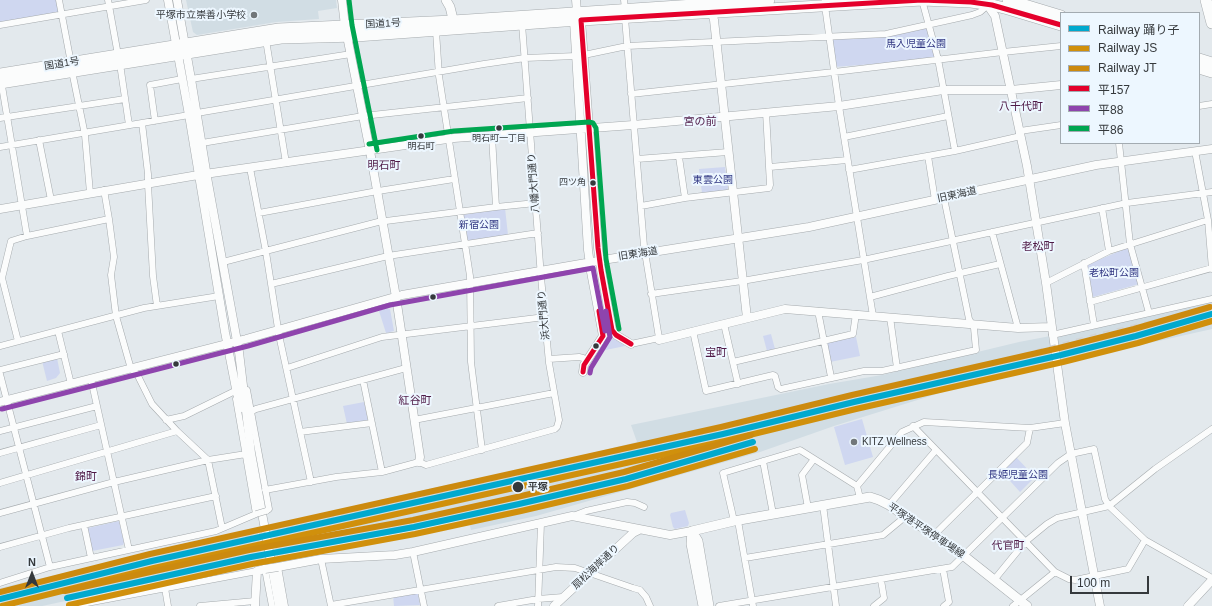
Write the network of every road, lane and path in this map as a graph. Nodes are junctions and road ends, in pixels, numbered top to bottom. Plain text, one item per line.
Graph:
1 (60, 0) edge
2 (146, 0) edge
3 (168, 0) edge
4 (177, 0) edge
5 (342, 0) edge
6 (446, 0) edge
7 (768, 0) edge
8 (922, 0) edge
9 (1008, 0) edge
10 (1206, 0) edge
11 (971, 1) edge
12 (109, 3) edge
13 (825, 3) edge
14 (1029, 3) edge
15 (991, 4) edge
16 (710, 6) edge
17 (625, 9) edge
18 (577, 11) edge
19 (62, 14) junction
20 (1060, 16) edge
21 (453, 21) junction
22 (411, 23) junction
23 (1212, 23) edge
24 (522, 24) junction
25 (0, 25) edge
26 (928, 25) junction
27 (1060, 25) edge
28 (498, 26) junction
29 (436, 30) junction
30 (346, 31) junction
31 (829, 37) junction
32 (266, 40) junction
33 (716, 42) junction
34 (627, 46) junction
35 (1060, 46) edge
36 (181, 49) junction
37 (1003, 52) junction
38 (351, 54) junction
39 (580, 55) junction
40 (525, 58) junction
41 (938, 59) junction
42 (1200, 59) edge
43 (119, 60) junction
44 (1212, 62) edge
45 (270, 65) junction
46 (71, 67) junction
47 (1200, 68) edge
48 (439, 72) junction
49 (834, 72) junction
50 (1212, 72) edge
51 (0, 79) edge
52 (182, 79) junction
53 (191, 79) junction
54 (720, 84) junction
55 (1060, 85) edge
56 (357, 86) junction
57 (943, 90) junction
58 (1011, 90) junction
59 (631, 94) junction
60 (125, 98) junction
61 (528, 98) junction
62 (276, 100) junction
63 (1212, 104) edge
64 (78, 106) junction
65 (839, 106) junction
66 (1200, 106) edge
67 (443, 108) junction
68 (766, 112) junction
69 (193, 114) junction
70 (363, 116) junction
71 (724, 116) junction
72 (948, 116) junction
73 (3, 117) edge
74 (155, 121) junction
75 (142, 123) junction
76 (129, 125) junction
77 (633, 125) junction
78 (1060, 125) edge
79 (585, 129) junction
80 (281, 130) junction
81 (84, 133) junction
82 (531, 133) junction
83 (1020, 133) junction
84 (492, 136) junction
85 (844, 137) junction
86 (448, 139) junction
87 (40, 140) junction
88 (202, 143) junction
89 (1119, 144) edge
90 (12, 145) junction
91 (0, 147) edge
92 (1212, 149) edge
93 (370, 151) junction
94 (955, 151) junction
95 (1195, 151) junction
96 (728, 152) junction
97 (928, 156) junction
98 (679, 157) junction
99 (636, 159) junction
100 (847, 160) junction
101 (1121, 161) junction
102 (286, 163) junction
103 (770, 167) junction
104 (250, 168) junction
105 (849, 170) junction
106 (202, 174) junction
107 (454, 179) junction
108 (1029, 179) junction
109 (148, 184) junction
110 (104, 190) junction
111 (377, 191) junction
112 (733, 192) junction
113 (1212, 192) edge
114 (90, 193) junction
115 (1203, 193) junction
116 (685, 198) junction
117 (944, 198) junction
118 (51, 200) junction
119 (935, 200) junction
120 (1126, 202) junction
121 (536, 203) junction
122 (22, 205) junction
123 (641, 206) junction
124 (496, 207) junction
125 (1102, 208) junction
126 (0, 209) edge
127 (460, 211) junction
128 (259, 213) junction
129 (856, 217) junction
130 (109, 219) junction
131 (1208, 220) junction
132 (382, 222) junction
133 (1036, 223) junction
134 (992, 232) junction
135 (538, 233) junction
136 (27, 236) junction
137 (738, 239) junction
138 (953, 240) junction
139 (464, 244) junction
140 (1130, 244) junction
141 (1109, 251) junction
142 (266, 252) junction
143 (645, 253) junction
144 (388, 256) junction
145 (599, 260) junction
146 (863, 260) junction
147 (223, 262) junction
148 (590, 262) junction
149 (1084, 263) junction
150 (1000, 264) junction
151 (1212, 268) edge
152 (540, 270) junction
153 (960, 273) junction
154 (1, 279) edge
155 (742, 281) junction
156 (470, 283) junction
157 (1046, 283) junction
158 (271, 284) junction
159 (1142, 287) junction
160 (651, 294) junction
161 (219, 296) junction
162 (396, 297) junction
163 (870, 297) junction
164 (1212, 299) edge
165 (1090, 302) junction
166 (157, 306) junction
167 (818, 311) junction
168 (1148, 313) junction
169 (856, 314) junction
170 (116, 316) junction
171 (872, 316) junction
172 (545, 317) junction
173 (890, 317) junction
174 (747, 318) junction
175 (724, 324) junction
176 (971, 324) junction
177 (1094, 325) junction
178 (470, 327) junction
179 (1018, 328) junction
180 (279, 329) junction
181 (58, 331) junction
182 (1052, 331) junction
183 (692, 332) junction
184 (401, 334) junction
185 (659, 338) junction
186 (824, 340) junction
187 (18, 341) junction
188 (237, 341) junction
189 (228, 344) junction
190 (631, 344) joint
191 (0, 346) edge
192 (64, 354) junction
193 (549, 360) junction
194 (586, 361) junction
195 (733, 362) junction
196 (241, 365) junction
197 (287, 368) junction
198 (406, 368) junction
199 (897, 368) junction
200 (131, 369) junction
201 (0, 370) edge
202 (583, 372) dead end
203 (0, 374) edge
204 (831, 377) junction
205 (91, 379) junction
206 (363, 380) junction
207 (71, 384) junction
208 (738, 384) junction
209 (237, 392) junction
210 (554, 393) junction
211 (294, 399) junction
212 (4, 401) edge
213 (97, 406) junction
214 (476, 408) junction
215 (252, 411) junction
216 (166, 420) junction
217 (414, 420) junction
218 (247, 422) junction
219 (372, 423) junction
220 (1065, 423) junction
221 (101, 425) junction
222 (913, 426) junction
223 (14, 428) junction
224 (1030, 428) junction
225 (1212, 429) edge
226 (0, 431) edge
227 (177, 431) junction
228 (300, 432) junction
229 (19, 448) junction
230 (482, 450) junction
231 (936, 450) junction
232 (107, 452) junction
233 (0, 453) edge
234 (246, 454) junction
235 (1070, 454) junction
236 (814, 459) junction
237 (208, 460) junction
238 (763, 461) junction
239 (419, 462) junction
240 (382, 472) junction
241 (26, 476) junction
242 (114, 482) junction
243 (311, 482) junction
244 (0, 483) edge
245 (857, 486) junction
246 (266, 490) junction
247 (977, 493) junction
248 (216, 496) junction
249 (860, 498) junction
250 (34, 504) junction
251 (823, 505) junction
252 (889, 505) junction
253 (1109, 506) junction
254 (644, 507) dead end
255 (808, 508) junction
256 (1082, 512) junction
257 (0, 513) edge
258 (256, 514) junction
259 (773, 514) junction
260 (572, 516) junction
261 (906, 516) junction
262 (122, 517) junction
263 (1002, 517) junction
264 (736, 521) junction
265 (541, 523) junction
266 (84, 525) junction
267 (222, 528) junction
268 (640, 530) junction
269 (692, 531) junction
270 (42, 535) junction
271 (934, 535) junction
272 (1145, 540) junction
273 (1025, 542) junction
274 (828, 545) junction
275 (0, 547) edge
276 (129, 550) junction
277 (413, 552) junction
278 (964, 556) junction
279 (91, 558) junction
280 (745, 558) junction
281 (321, 560) junction
282 (278, 567) junction
283 (50, 568) junction
284 (265, 569) junction
285 (539, 569) junction
286 (943, 570) junction
287 (257, 571) junction
288 (1056, 572) junction
289 (590, 573) junction
290 (1095, 576) junction
291 (1212, 579) edge
292 (882, 580) junction
293 (994, 580) junction
294 (0, 583) edge
295 (165, 588) junction
296 (834, 588) junction
297 (421, 590) junction
298 (564, 597) junction
299 (538, 599) junction
300 (752, 603) edge
301 (94, 604) edge
302 (255, 604) edge
303 (1020, 604) edge
304 (948, 605) edge
305 (1191, 605) edge
306 (71, 606) edge
307 (168, 606) edge
308 (200, 606) edge
309 (272, 606) edge
310 (280, 606) edge
311 (285, 606) edge
312 (331, 606) edge
313 (424, 606) edge
314 (498, 606) edge
315 (538, 606) edge
316 (554, 606) edge
317 (650, 606) edge
318 (703, 606) edge
319 (710, 606) edge
320 (719, 606) edge
321 (836, 606) edge
322 (874, 606) edge
323 (1100, 606) edge

1 - 19 street
2 - 12 street
3 - 36 street
4 - 36 street
5 - 30 street
6 - 21 main road
7 - 16 highway, 国道1号
8 - 11 highway, 国道1号
8 - 13 highway, 国道1号
8 - 26 street
9 - 14 highway
10 - 23 highway
11 - 15 highway, 国道1号
12 - 19 street
12 - 43 street
13 - 16 highway, 国道1号
13 - 31 street
14 - 20 highway
15 - 26 street
15 - 27 highway, 国道1号
15 - 37 street
16 - 17 highway, 国道1号
16 - 33 street
17 - 18 highway, 国道1号
17 - 34 street
18 - 21 highway, 国道1号
18 - 24 highway, 国道1号
18 - 39 street
19 - 25 street
19 - 46 street
21 - 22 highway, 国道1号
21 - 28 main road
22 - 29 highway
22 - 30 highway, 国道1号
24 - 28 highway, 国道1号
24 - 40 street, 八幡大門通り
26 - 31 street
26 - 41 street
28 - 29 highway, 国道1号
29 - 30 highway, 国道1号
29 - 48 street
30 - 32 highway, 国道1号
30 - 36 highway, 国道1号
30 - 38 street
31 - 33 street
31 - 49 street
32 - 36 highway, 国道1号
32 - 45 street
33 - 34 street
33 - 54 street
34 - 39 street
34 - 59 street
35 - 37 street
36 - 43 highway, 国道1号
36 - 52 street
36 - 53 street
37 - 41 street
37 - 58 street
38 - 45 street
38 - 56 street
39 - 40 street
39 - 79 street
40 - 48 street
40 - 61 street, 八幡大門通り
41 - 49 street
41 - 57 street
42 - 44 highway
43 - 46 highway, 国道1号
43 - 60 street
45 - 53 street
45 - 62 street
46 - 51 highway, 国道1号
46 - 64 street
47 - 50 highway
48 - 56 street
48 - 67 street
49 - 54 street
49 - 65 street
51 - 73 street
52 - 69 street
52 - 74 street
53 - 69 street
54 - 59 street
54 - 71 street
55 - 58 street
56 - 62 street
56 - 70 street
57 - 58 street
57 - 65 street
57 - 72 street
58 - 83 street
59 - 77 street
60 - 64 street
60 - 76 street
61 - 67 street
61 - 82 street, 八幡大門通り
62 - 69 street
62 - 80 street
63 - 66 street
64 - 73 street
64 - 81 street
65 - 68 street
65 - 85 street
67 - 70 street
67 - 86 street
68 - 71 street
68 - 103 street
69 - 74 street
69 - 88 street
69 - 106 street
70 - 80 street
70 - 93 street
71 - 77 street
71 - 96 street
72 - 85 street
72 - 94 street
73 - 90 street
74 - 75 street
75 - 76 street
75 - 109 street
76 - 81 street
77 - 79 street
77 - 99 street
78 - 83 street
79 - 82 street
79 - 145 street
79 - 148 street
80 - 88 street
80 - 102 street
81 - 87 street
81 - 114 street
82 - 84 street
82 - 121 street, 八幡大門通り
83 - 94 street
83 - 108 street
84 - 86 street
84 - 124 street
85 - 100 street
86 - 93 street
86 - 107 street
87 - 90 street
87 - 118 street
88 - 106 street
89 - 101 street
90 - 91 street
90 - 122 street
92 - 95 street, 旧東海道
93 - 102 street
93 - 111 street
94 - 97 street
95 - 101 street, 旧東海道
95 - 115 street
96 - 98 street
96 - 112 street
97 - 105 street
97 - 119 street
98 - 99 street
98 - 116 street
99 - 123 street
100 - 103 street
100 - 105 street
101 - 108 street, 旧東海道
101 - 120 street
102 - 104 street
103 - 112 street
104 - 106 street
104 - 128 street
105 - 129 street
106 - 109 street
106 - 147 street
106 - 161 street
107 - 111 street
107 - 127 street
108 - 117 street, 旧東海道
108 - 133 street
109 - 110 street
109 - 166 street
110 - 114 street
110 - 130 street
111 - 128 street
111 - 132 street
112 - 116 street
112 - 137 street
113 - 115 street
114 - 118 street
115 - 120 street
115 - 131 street
116 - 123 street
117 - 119 street, 旧東海道
117 - 138 street
118 - 122 street
119 - 129 street, 旧東海道
120 - 125 street
120 - 140 street
121 - 124 street
121 - 135 street, 八幡大門通り
122 - 126 street
122 - 136 street
123 - 143 street
124 - 127 street
125 - 133 street
125 - 141 street
127 - 132 street
127 - 139 street
128 - 142 street
129 - 137 street, 旧東海道
129 - 146 street
130 - 136 street
130 - 170 street
131 - 140 street
131 - 151 street
132 - 142 street
132 - 144 street
133 - 134 street
133 - 157 street
134 - 138 street
134 - 150 street
135 - 139 street
135 - 152 street, 八幡大門通り
136 - 154 street
137 - 143 street, 旧東海道
137 - 155 street
138 - 146 street
138 - 153 street
139 - 144 street
139 - 156 street
140 - 141 street
140 - 159 street
141 - 149 street
142 - 147 street
142 - 158 street
143 - 145 street, 旧東海道
143 - 160 street
144 - 158 street
144 - 162 street
145 - 148 street, 旧東海道
145 - 190 street
146 - 155 street
146 - 163 street
147 - 188 street
148 - 152 street, 旧東海道
148 - 194 street
149 - 157 street
149 - 165 street
150 - 153 street
150 - 179 street
151 - 159 street
152 - 156 street, 旧東海道
152 - 172 street, 浜大門通り
153 - 163 street
153 - 176 street
154 - 187 street
155 - 160 street
155 - 174 street
156 - 162 street, 旧東海道
156 - 178 street
157 - 182 street
158 - 180 street
159 - 165 street
159 - 168 street
160 - 185 street
161 - 166 street
161 - 189 street
162 - 180 street, 旧東海道
162 - 184 street
163 - 171 street
164 - 168 street
165 - 177 street
166 - 170 street
167 - 169 street
167 - 174 street
167 - 186 street
168 - 177 street
169 - 171 street
169 - 186 street
170 - 181 street
170 - 200 street
171 - 173 street
172 - 178 street
172 - 193 street, 浜大門通り
173 - 176 street
173 - 199 street
174 - 175 street
175 - 183 street
175 - 195 street
176 - 179 street
176 - 199 street
177 - 182 street
178 - 184 street
178 - 214 street
179 - 182 street
180 - 188 street, 旧東海道
180 - 197 street
181 - 187 street
181 - 192 street
182 - 220 street
183 - 185 street
183 - 208 street
184 - 197 street
184 - 198 street
185 - 190 street
186 - 195 street
186 - 204 street
187 - 191 street
188 - 189 street, 旧東海道
188 - 196 street
189 - 200 street, 旧東海道
189 - 209 street
192 - 201 street
192 - 207 street
193 - 194 street
193 - 210 street, 浜大門通り
194 - 202 street
195 - 208 street
196 - 215 street
196 - 218 street
197 - 211 street
198 - 206 street
198 - 217 street
199 - 204 street
200 - 205 street, 旧東海道
200 - 216 street
203 - 212 street
204 - 208 street
205 - 207 street, 旧東海道
205 - 213 street
206 - 211 street
206 - 219 street
207 - 212 street, 旧東海道
209 - 216 street
209 - 218 street
209 - 234 street
210 - 214 street
210 - 230 street, 浜大門通り
211 - 215 street
211 - 228 street
212 - 223 street
213 - 221 street
213 - 223 street
214 - 217 street
214 - 230 street
215 - 218 street
215 - 246 street
216 - 227 street
217 - 239 street
218 - 310 street
219 - 228 street
219 - 240 street
220 - 224 street
220 - 235 street
221 - 229 street
221 - 232 street
222 - 224 street
222 - 231 street
222 - 245 street
223 - 226 street
223 - 229 street
224 - 247 street
225 - 253 street
227 - 232 street
227 - 237 street
228 - 243 street
229 - 233 street
229 - 241 street
230 - 239 street, 浜大門通り
231 - 247 street
231 - 252 street
232 - 241 street
232 - 242 street
234 - 237 street
234 - 258 street
235 - 253 street
235 - 256 street
235 - 263 street
236 - 238 street
236 - 245 street
236 - 255 street
237 - 242 street
237 - 248 street
238 - 259 street
238 - 264 street
239 - 240 street, 浜大門通り
240 - 243 street, 浜大門通り
241 - 244 street
241 - 250 street
242 - 250 street
242 - 262 street
243 - 246 street, 浜大門通り
245 - 249 street
246 - 258 street, bridge
247 - 263 street
247 - 271 street
248 - 262 street
248 - 267 street
249 - 251 main road, 平塚港平塚停車場線
249 - 252 main road, 平塚港平塚停車場線
250 - 257 street
250 - 270 street
251 - 255 main road, 平塚港平塚停車場線
251 - 274 street
252 - 261 main road, 平塚港平塚停車場線
253 - 256 street
253 - 272 street
254 - 260 street
255 - 259 main road, 平塚港平塚停車場線
256 - 273 street
256 - 290 street
258 - 267 street
259 - 264 main road, 平塚港平塚停車場線
260 - 265 street
260 - 268 street
261 - 271 main road, 平塚港平塚停車場線
261 - 274 street
262 - 266 street
262 - 276 street
263 - 273 street
263 - 278 street
264 - 269 main road, 平塚港平塚停車場線
264 - 280 street
265 - 277 street
265 - 285 street
266 - 270 street
266 - 279 street
267 - 276 street
268 - 269 street
268 - 289 street, 扇松海岸通り
269 - 318 main road
269 - 319 main road
270 - 275 street
270 - 283 street
271 - 278 main road, 平塚港平塚停車場線
272 - 290 street
272 - 291 street
273 - 288 street
273 - 293 street
274 - 280 street
274 - 296 street
276 - 279 street
277 - 281 street
277 - 297 street
278 - 286 street
278 - 293 main road, 平塚港平塚停車場線
279 - 283 street
280 - 300 street
281 - 282 street
281 - 312 street
282 - 284 street, bridge
282 - 311 street
283 - 294 street
284 - 287 street
284 - 309 street
285 - 289 street
285 - 297 street
285 - 299 street
286 - 292 street
286 - 304 street
287 - 295 street
287 - 302 street
288 - 290 street
288 - 303 street
289 - 298 street, 扇松海岸通り
289 - 317 street
290 - 323 street
291 - 305 street
292 - 296 street
292 - 322 street
293 - 303 main road, 平塚港平塚停車場線
295 - 301 street
295 - 307 street
296 - 300 street
296 - 321 street
297 - 312 street
297 - 313 street
298 - 299 street
298 - 316 street, 扇松海岸通り
299 - 314 street
299 - 315 street
300 - 320 street
301 - 306 street
302 - 308 street

